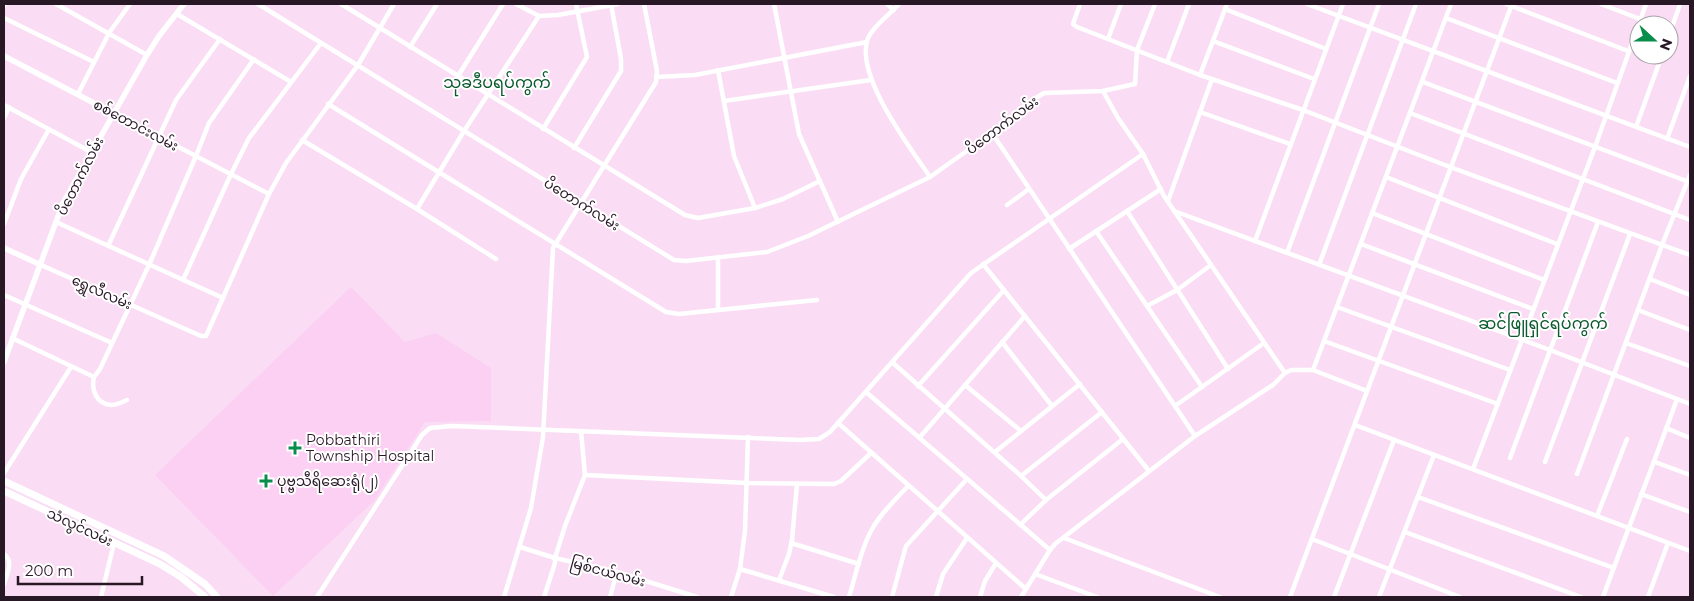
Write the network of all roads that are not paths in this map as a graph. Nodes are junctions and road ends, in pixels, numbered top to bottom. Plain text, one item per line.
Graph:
1 (56, 4) edge
2 (130, 4) edge
3 (184, 4) edge
4 (258, 4) edge
5 (341, 4) edge
6 (355, 4) edge
7 (394, 4) edge
8 (437, 4) edge
9 (503, 4) edge
10 (516, 4) edge
11 (576, 4) edge
12 (611, 4) edge
13 (618, 4) edge
14 (644, 4) edge
15 (774, 4) edge
16 (887, 4) edge
17 (899, 4) edge
18 (1080, 4) edge
19 (1121, 4) edge
20 (1155, 4) edge
21 (1190, 4) edge
22 (1227, 4) edge
23 (1307, 4) edge
24 (1342, 4) edge
25 (1379, 4) edge
26 (1416, 4) edge
27 (1451, 4) edge
28 (1510, 4) edge
29 (1601, 4) edge
30 (1225, 9) junction
31 (351, 10) junction
32 (894, 10) junction
33 (578, 11) junction
34 (177, 14) junction
35 (1630, 15) edge
36 (539, 16) junction
37 (1338, 16) junction
38 (4, 18) edge
39 (1446, 18) junction
40 (379, 28) junction
41 (1370, 28) junction
42 (109, 33) junction
43 (220, 39) junction
44 (1108, 39) junction
45 (1498, 39) junction
46 (1402, 40) junction
47 (1213, 41) junction
48 (867, 42) junction
49 (321, 43) junction
50 (410, 47) junction
51 (1326, 49) junction
52 (1137, 50) junction
53 (1628, 51) joint
54 (1433, 52) junction
55 (147, 55) junction
56 (4, 56) edge
57 (784, 58) junction
58 (254, 60) junction
59 (94, 62) junction
60 (1168, 62) junction
61 (1658, 65) edge
62 (358, 66) junction
63 (718, 70) junction
64 (1486, 72) junction
65 (1200, 75) junction
66 (458, 76) junction
67 (1690, 76) edge
68 (656, 77) junction
69 (1212, 79) junction
70 (1314, 79) junction
71 (871, 80) junction
72 (291, 82) junction
73 (1423, 82) junction
74 (1617, 82) junction
75 (1103, 90) junction
76 (791, 91) junction
77 (78, 94) junction
78 (487, 95) junction
79 (724, 101) junction
80 (1476, 103) junction
81 (328, 104) junction
82 (6, 106) edge
83 (1303, 110) junction
84 (1200, 112) junction
85 (113, 113) junction
86 (1410, 113) junction
87 (1605, 116) junction
88 (4, 118) edge
89 (1336, 124) junction
90 (1636, 127) junction
91 (49, 129) junction
92 (543, 129) junction
93 (464, 131) junction
94 (992, 133) junction
95 (1463, 134) junction
96 (1366, 136) junction
97 (159, 137) junction
98 (1667, 139) junction
99 (302, 140) junction
100 (1290, 144) junction
101 (1398, 147) junction
102 (1595, 147) junction
103 (1690, 147) edge
104 (574, 148) junction
105 (92, 152) junction
106 (1143, 154) junction
107 (196, 156) junction
108 (604, 166) junction
109 (1450, 167) junction
110 (439, 173) junction
111 (231, 174) junction
112 (1690, 175) edge
113 (930, 177) junction
114 (1386, 177) junction
115 (1581, 179) junction
116 (820, 182) junction
117 (1689, 182) edge
118 (1029, 189) junction
119 (1161, 189) junction
120 (269, 194) junction
121 (1439, 198) junction
122 (1168, 201) junction
123 (581, 203) junction
124 (1007, 205) dead end
125 (755, 208) junction
126 (417, 209) junction
127 (1570, 210) junction
128 (1127, 211) junction
129 (1174, 211) junction
130 (1372, 213) junction
131 (1674, 214) junction
132 (1048, 218) junction
133 (1690, 220) edge
134 (56, 222) junction
135 (838, 222) junction
136 (1598, 222) junction
137 (4, 224) edge
138 (1096, 231) junction
139 (1426, 234) junction
140 (1630, 234) junction
141 (1255, 241) junction
142 (556, 244) junction
143 (1361, 244) junction
144 (1557, 244) junction
145 (1662, 245) junction
146 (108, 246) junction
147 (4, 248) edge
148 (1069, 249) junction
149 (1287, 253) junction
150 (1690, 255) edge
151 (718, 257) junction
152 (496, 260) dead end
153 (149, 264) junction
154 (983, 264) junction
155 (1414, 264) junction
156 (41, 265) junction
157 (1211, 265) junction
158 (1319, 265) junction
159 (1349, 276) junction
160 (183, 280) junction
161 (1544, 280) junction
162 (1650, 280) junction
163 (1004, 290) junction
164 (1177, 290) junction
165 (4, 294) edge
166 (1403, 295) junction
167 (1690, 295) edge
168 (223, 298) junction
169 (817, 300) dead end
170 (25, 304) junction
171 (130, 305) junction
172 (1148, 306) junction
173 (1338, 307) junction
174 (1533, 309) junction
175 (718, 310) junction
176 (1638, 310) junction
177 (1025, 316) junction
178 (1391, 327) junction
179 (1690, 330) edge
180 (12, 338) junction
181 (1522, 339) junction
182 (1324, 341) junction
183 (1002, 342) junction
184 (112, 343) junction
185 (1264, 343) junction
186 (1626, 343) junction
187 (1550, 350) junction
188 (1378, 361) junction
189 (4, 362) edge
190 (1582, 362) junction
191 (893, 363) junction
192 (71, 366) junction
193 (1690, 366) edge
194 (1228, 369) junction
195 (1313, 370) junction
196 (1510, 370) junction
197 (1285, 372) junction
198 (1614, 375) junction
199 (94, 377) junction
200 (1080, 384) junction
201 (965, 385) junction
202 (918, 386) junction
203 (1202, 387) junction
204 (1367, 391) junction
205 (866, 392) junction
206 (1677, 399) junction
207 (128, 400) dead end
208 (1498, 404) junction
209 (1690, 404) edge
210 (1052, 406) junction
211 (1175, 406) junction
212 (944, 409) junction
213 (1102, 412) junction
214 (838, 423) junction
215 (1354, 424) junction
216 (1666, 428) junction
217 (543, 430) junction
218 (581, 431) junction
219 (1021, 431) junction
220 (1195, 436) junction
221 (920, 437) junction
222 (748, 438) junction
223 (1690, 438) edge
224 (1123, 439) junction
225 (1627, 439) dead end
226 (1394, 440) junction
227 (995, 452) junction
228 (871, 453) junction
229 (1434, 455) junction
230 (1510, 458) dead end
231 (1545, 462) dead end
232 (1655, 462) junction
233 (1473, 469) junction
234 (1149, 471) junction
235 (4, 473) edge
236 (1577, 474) dead end
237 (585, 475) junction
238 (1690, 475) edge
239 (1021, 476) junction
240 (967, 479) junction
241 (4, 481) edge
242 (747, 483) junction
243 (797, 484) junction
244 (908, 486) junction
245 (4, 491) edge
246 (17, 492) junction
247 (1641, 494) junction
248 (1418, 497) junction
249 (32, 500) junction
250 (1046, 500) junction
251 (937, 512) junction
252 (1690, 512) edge
253 (1597, 516) junction
254 (1020, 525) junction
255 (1628, 528) junction
256 (1405, 532) junction
257 (967, 538) junction
258 (1064, 538) junction
259 (1312, 539) junction
260 (114, 543) junction
261 (791, 543) junction
262 (1668, 543) junction
263 (520, 547) junction
264 (1050, 550) junction
265 (1690, 551) edge
266 (4, 554) edge
267 (1350, 555) junction
268 (555, 558) junction
269 (996, 563) junction
270 (859, 564) junction
271 (1614, 568) junction
272 (740, 569) junction
273 (1389, 570) junction
274 (617, 572) junction
275 (1035, 574) junction
276 (778, 580) junction
277 (4, 584) edge
278 (1026, 590) junction
279 (101, 597) edge
280 (205, 597) edge
281 (218, 597) edge
282 (317, 597) edge
283 (504, 597) edge
284 (544, 597) edge
285 (610, 597) edge
286 (697, 597) edge
287 (730, 597) edge
288 (834, 597) edge
289 (849, 597) edge
290 (892, 597) edge
291 (936, 597) edge
292 (980, 597) edge
293 (1021, 597) edge
294 (1097, 597) edge
295 (1220, 597) edge
296 (1290, 597) edge
297 (1334, 597) edge
298 (1379, 597) edge
299 (1460, 597) edge
300 (1582, 597) edge
301 (1603, 597) edge
302 (1648, 597) edge

1 - 42 street
2 - 42 street
3 - 34 street, ပိတောက်လမ်း
4 - 49 street, ပိတောက်လမ်း
5 - 31 street
6 - 31 street
7 - 40 street
8 - 50 street
9 - 66 street
10 - 36 street
11 - 33 street
12 - 13 street
12 - 33 street
12 - 104 street
14 - 68 street
15 - 57 street
16 - 32 street
17 - 32 street
18 - 44 street
19 - 44 street
20 - 52 street
21 - 60 street
22 - 30 street
23 - 37 street
24 - 37 street
25 - 41 street
26 - 46 street
27 - 39 street
28 - 45 street
28 - 53 street
29 - 35 street
30 - 47 street
30 - 51 street
31 - 40 street
32 - 48 street
33 - 36 street
33 - 92 street
34 - 43 street
34 - 55 street, ပိတောက်လမ်း
36 - 78 street
37 - 41 street
37 - 51 street
38 - 59 street
39 - 45 street
39 - 54 street
40 - 50 street
40 - 62 street
41 - 46 street
41 - 89 street
42 - 55 street
42 - 59 street
43 - 58 street
43 - 97 street
44 - 52 street
45 - 64 street
45 - 74 street
46 - 54 street
46 - 96 street
47 - 65 street
47 - 70 street
48 - 57 street
48 - 71 street
49 - 62 street, ပိတောက်လမ်း
49 - 72 street
50 - 66 street
51 - 70 street
52 - 60 street
52 - 75 street, ပိတောက်လမ်း
53 - 74 street
54 - 64 street
54 - 73 street
55 - 85 street, ပိတောက်လမ်း
56 - 77 street, စစ်တောင်းလမ်း
57 - 63 street
57 - 76 street
58 - 72 street
58 - 107 street
59 - 77 street
60 - 65 street
61 - 90 street
62 - 81 street
62 - 93 street, ပိတောက်လမ်း
63 - 68 street
63 - 79 street
64 - 80 street
64 - 87 street
65 - 69 street
66 - 78 street
67 - 98 street
68 - 108 street
69 - 83 street
69 - 84 street
70 - 83 street
71 - 76 street
71 - 113 street
72 - 111 street
73 - 80 street
73 - 86 street
74 - 87 street
75 - 94 street, ပိတောက်လမ်း
75 - 106 street
76 - 79 street
76 - 116 street
77 - 85 street, စစ်တောင်းလမ်း
78 - 92 street
78 - 93 street
79 - 125 street
80 - 95 street
80 - 102 street
81 - 99 street
81 - 110 street
82 - 88 street
82 - 91 street
83 - 89 street
83 - 100 street
84 - 100 street
84 - 122 street
85 - 97 street, စစ်တောင်းလမ်း
85 - 105 street, ပိတောက်လမ်း
86 - 95 street
86 - 101 street
87 - 90 street
87 - 102 street
89 - 96 street
89 - 149 street
90 - 98 street
91 - 105 street
91 - 137 street
92 - 104 street
93 - 110 street
93 - 123 street, ပိတောက်လမ်း
94 - 113 street, ပိတောက်လမ်း
94 - 118 street
95 - 109 street
95 - 115 street
96 - 101 street
96 - 158 street
97 - 107 street, စစ်တောင်းလမ်း
97 - 146 street
98 - 103 street
99 - 120 street
99 - 126 street
100 - 141 street
101 - 109 street
101 - 114 street
102 - 115 street
102 - 117 street
104 - 108 street
105 - 134 street, ပိတောက်လမ်း
106 - 119 street
106 - 132 street
107 - 111 street, စစ်တောင်းလမ်း
107 - 153 street
108 - 123 street
108 - 125 street
109 - 121 street
109 - 127 street
110 - 126 street
110 - 142 street
111 - 120 street, စစ်တောင်းလမ်း
111 - 160 street
112 - 117 street
113 - 135 street, ပိတောက်လမ်း
114 - 121 street
114 - 130 street
115 - 127 street
115 - 131 street
116 - 125 street
116 - 135 street
117 - 131 street
118 - 124 street
118 - 132 street
119 - 122 street
119 - 128 street
120 - 168 street
121 - 139 street
121 - 144 street
122 - 129 street
123 - 142 street
123 - 151 street, ပိတောက်လမ်း
126 - 152 street
127 - 136 street
127 - 144 street
128 - 138 street
128 - 164 street
129 - 141 street
129 - 157 street
130 - 139 street
130 - 143 street
131 - 133 street
131 - 145 street
132 - 148 street
132 - 154 street
134 - 146 street
134 - 156 street, ပိတောက်လမ်း
135 - 151 street, ပိတောက်လမ်း
136 - 140 street
136 - 187 street
138 - 148 street
138 - 172 street
139 - 155 street
139 - 161 street
140 - 145 street
140 - 190 street
141 - 149 street
142 - 175 street
142 - 217 street
143 - 155 street
143 - 159 street
144 - 161 street
145 - 150 street
145 - 162 street
146 - 153 street
147 - 156 street, ရွှေလီလမ်း
148 - 211 street
149 - 158 street
151 - 175 street
153 - 160 street
153 - 171 street
154 - 163 street
154 - 191 street
155 - 166 street
155 - 174 street
156 - 170 street, ပိတောက်လမ်း
156 - 171 street, ရွှေလီလမ်း
157 - 164 street
157 - 185 street
158 - 159 street
159 - 166 street
159 - 173 street
160 - 168 street
161 - 174 street
162 - 167 street
162 - 176 street
163 - 177 street
163 - 202 street
164 - 172 street
164 - 194 street
165 - 170 street
166 - 178 street
166 - 181 street
168 - 171 street, ရွှေလီလမ်း
169 - 175 street
170 - 180 street, ပိတောက်လမ်း
170 - 184 street
171 - 184 street
172 - 203 street
173 - 178 street
173 - 182 street
174 - 181 street
176 - 179 street
176 - 186 street
177 - 183 street
177 - 200 street
178 - 188 street
178 - 196 street
180 - 189 street, ပိတောက်လမ်း
180 - 192 street
181 - 187 street
181 - 196 street
182 - 188 street
182 - 195 street
183 - 201 street
183 - 210 street
184 - 199 street
185 - 194 street
185 - 197 street
186 - 193 street
186 - 198 street
187 - 190 street
187 - 230 street
188 - 204 street
188 - 208 street
190 - 198 street
190 - 231 street
191 - 202 street
191 - 205 street
192 - 199 street
192 - 235 street
194 - 203 street
195 - 197 street
195 - 204 street
196 - 208 street
197 - 220 street
198 - 206 street
198 - 236 street
199 - 207 street
200 - 210 street
200 - 213 street
201 - 212 street
201 - 219 street
202 - 212 street
203 - 211 street
204 - 215 street
205 - 214 street
205 - 221 street
206 - 209 street
206 - 216 street
208 - 233 street
210 - 219 street
211 - 220 street
212 - 221 street
212 - 227 street
213 - 224 street
213 - 239 street
214 - 222 street
214 - 228 street
215 - 226 street
215 - 259 street
216 - 223 street
216 - 232 street
217 - 218 street
217 - 263 street
217 - 282 street
218 - 222 street
218 - 237 street
219 - 227 street
220 - 234 street
221 - 240 street
222 - 242 street
224 - 234 street
224 - 250 street
225 - 253 street
226 - 229 street
226 - 267 street
227 - 239 street
228 - 243 street
228 - 244 street
229 - 233 street
229 - 248 street
232 - 238 street
232 - 247 street
233 - 253 street
234 - 258 street
237 - 242 street
237 - 268 street
239 - 250 street
240 - 251 street
240 - 254 street
241 - 246 main road, သံလွင်လမ်း
242 - 243 street
242 - 272 street
243 - 261 street
244 - 251 street
244 - 270 street
245 - 246 main road, သံလွင်လမ်း
246 - 249 main road, သံလွင်လမ်း
247 - 252 street
247 - 255 street
248 - 256 street
248 - 271 street
249 - 260 main road, သံလွင်လမ်း
249 - 281 main road, သံလွင်လမ်း
250 - 254 street
251 - 257 street
251 - 290 street
253 - 255 street
254 - 264 street
255 - 262 street
255 - 271 street
256 - 273 street
256 - 300 street
257 - 269 street
257 - 291 street
258 - 264 street
258 - 295 street
259 - 267 street
259 - 296 street
260 - 279 street
260 - 280 main road, သံလွင်လမ်း
261 - 270 street
261 - 276 street
262 - 265 street
262 - 302 street
263 - 268 street, မြစ်ငယ်လမ်း
263 - 283 street
264 - 275 street
266 - 277 street
267 - 273 street
267 - 297 street
268 - 274 street, မြစ်ငယ်လမ်း
268 - 284 street
269 - 278 street
269 - 292 street
270 - 289 street
271 - 301 street
272 - 276 street
272 - 287 street
273 - 298 street
273 - 299 street
274 - 285 street
274 - 286 street, မြစ်ငယ်လမ်း
275 - 278 street
275 - 294 street
276 - 288 street
278 - 293 street

